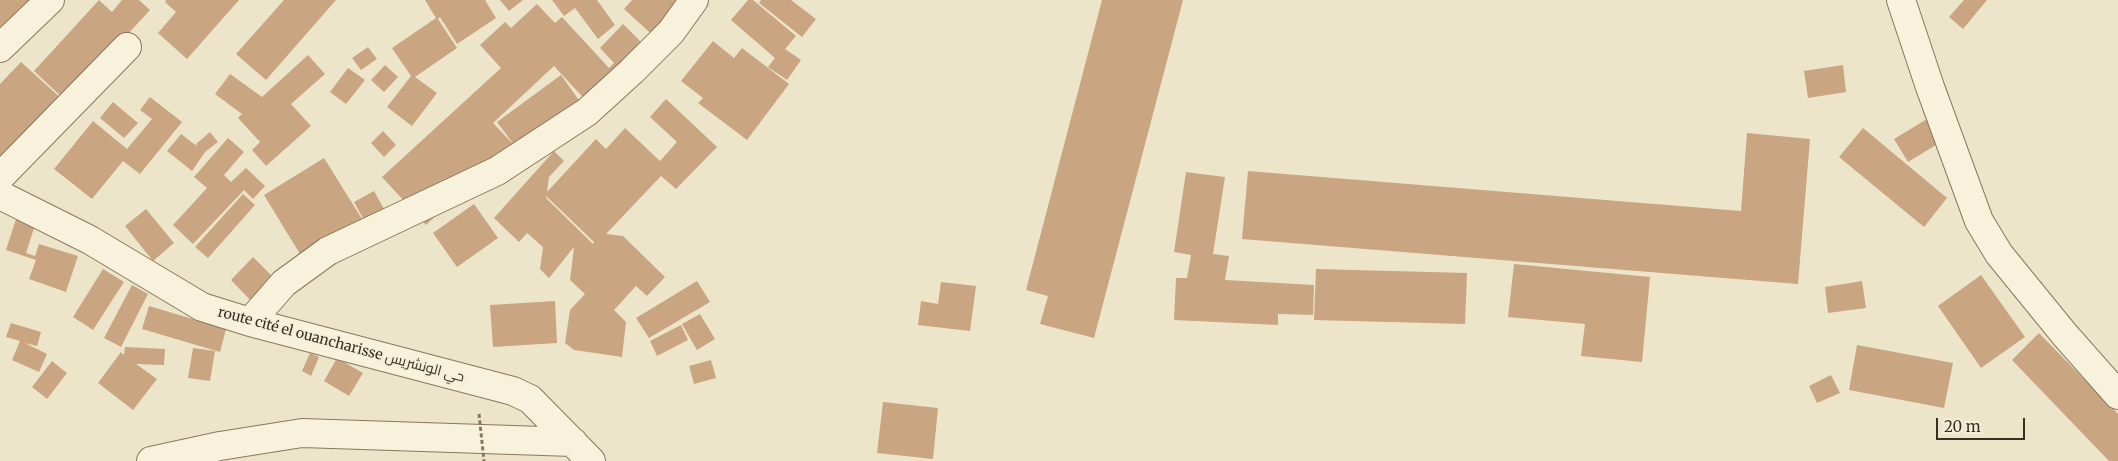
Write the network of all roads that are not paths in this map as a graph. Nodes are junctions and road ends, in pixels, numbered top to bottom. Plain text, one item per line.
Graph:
1 (50, 0) edge
2 (694, 0) edge
3 (1901, 0) edge
4 (127, 47) dead end
5 (0, 48) edge
6 (0, 177) edge
7 (0, 196) edge
8 (250, 322) junction
9 (2118, 395) edge
10 (582, 451) edge
11 (151, 461) edge

1 - 5 street
2 - 8 street
3 - 9 street
4 - 6 street
7 - 8 street, route cité el ouancharisse حي الونشريس
8 - 10 street, route cité el ouancharisse حي الونشريس
10 - 11 street

